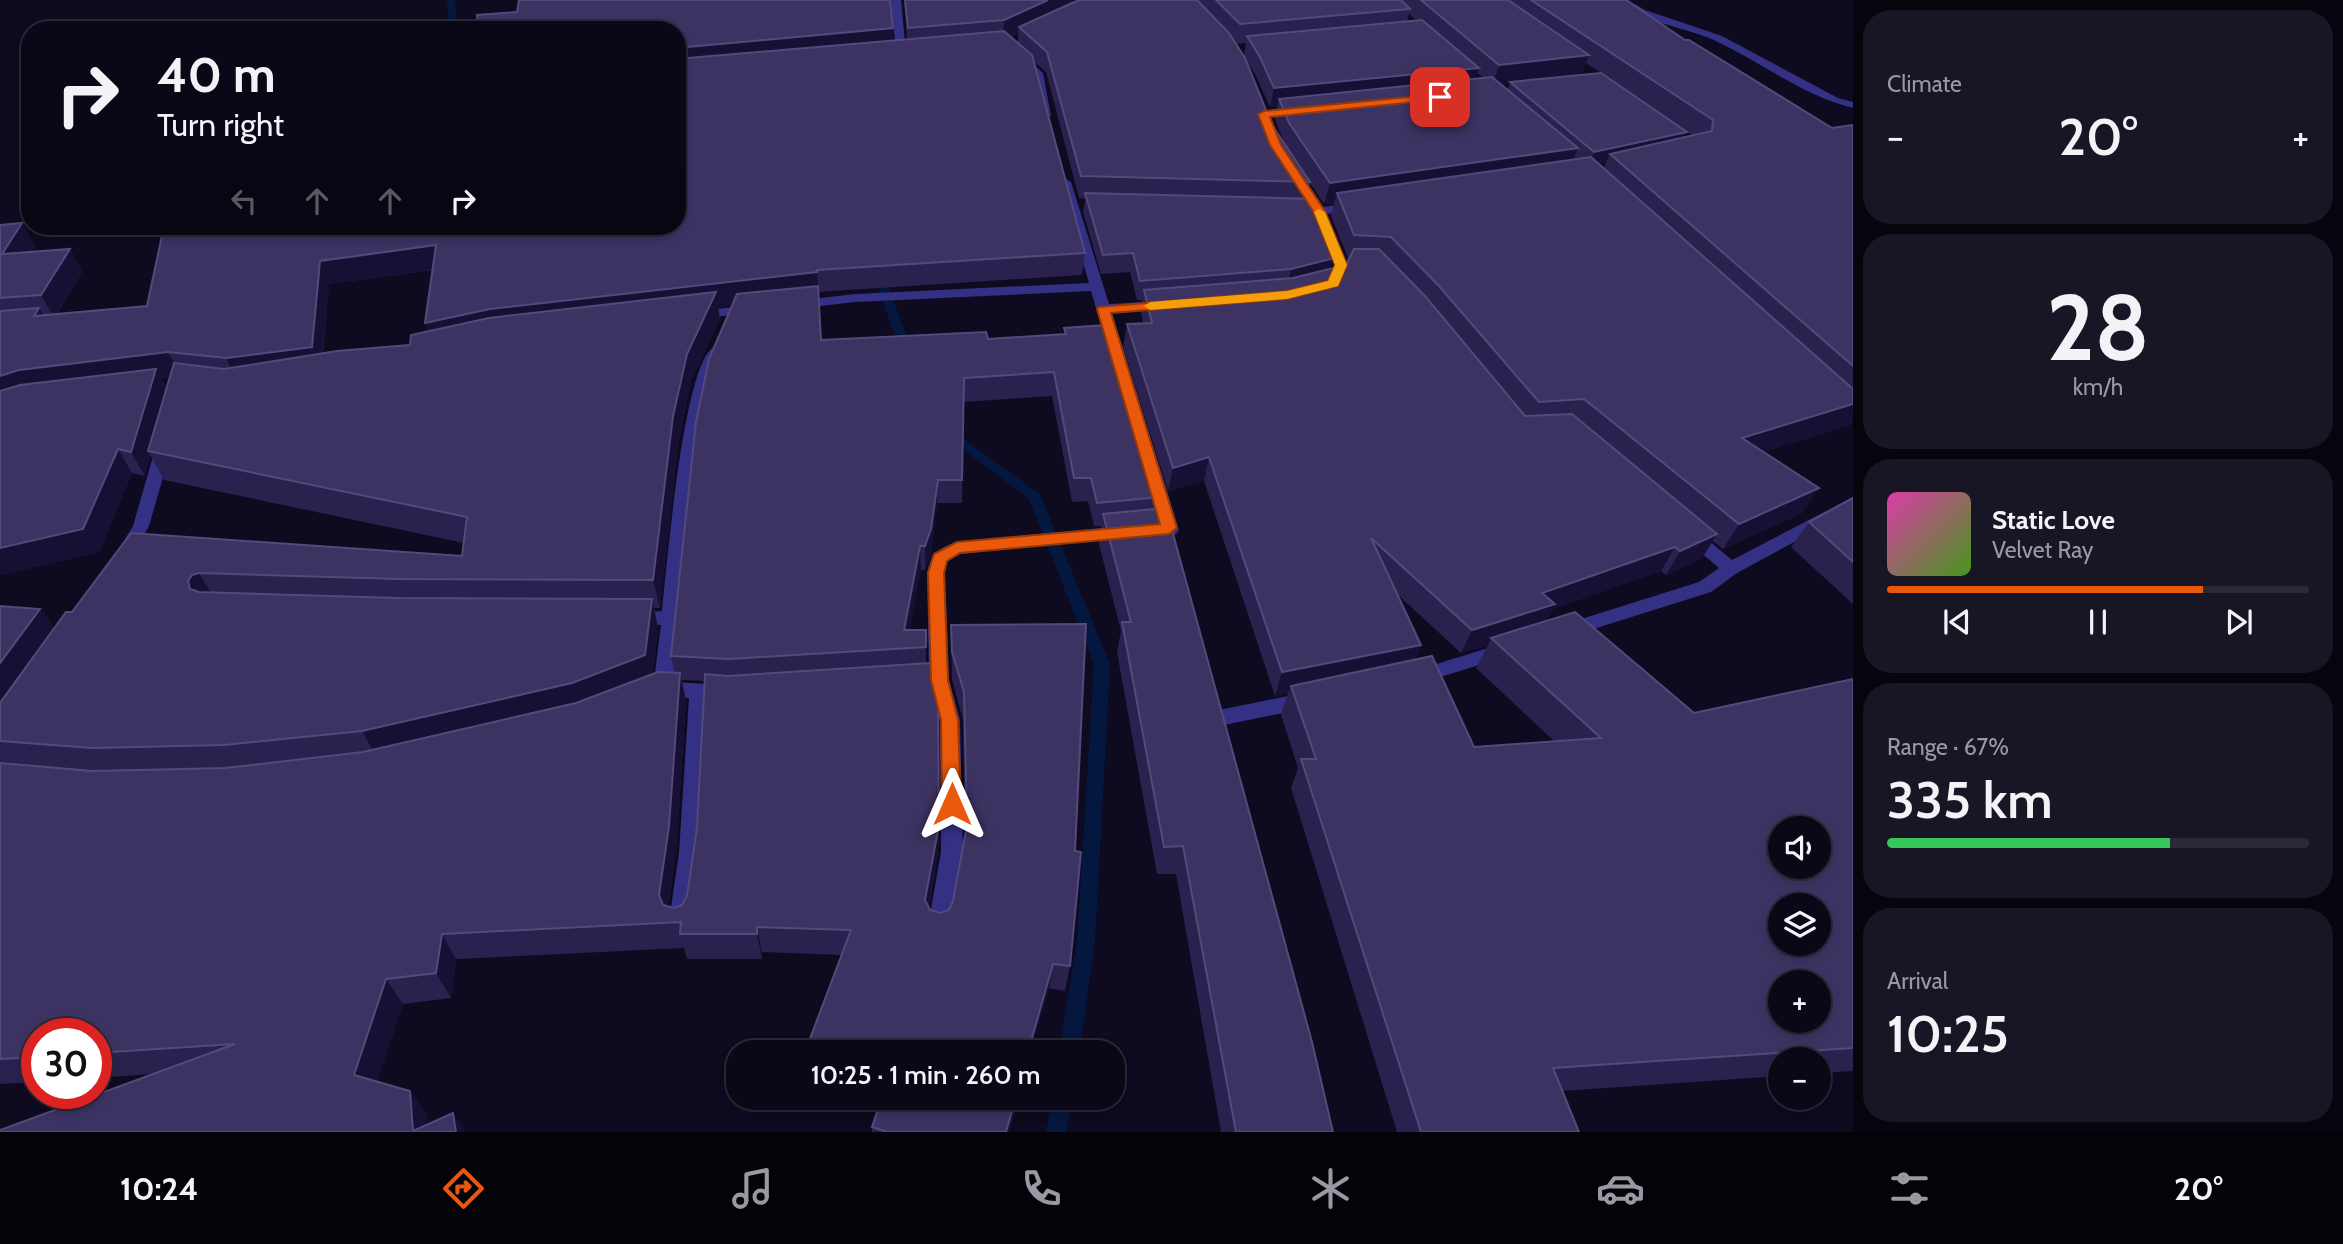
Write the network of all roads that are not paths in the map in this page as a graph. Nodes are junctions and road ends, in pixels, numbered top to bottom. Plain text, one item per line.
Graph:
1 (895, 0) edge
2 (1620, 0) edge
3 (1006, 46) edge
4 (901, 53) edge
5 (1853, 105) edge
6 (1317, 109) edge
7 (1263, 113) edge
8 (1051, 130) edge
9 (1290, 167) edge
10 (1062, 168) edge
11 (1373, 204) edge
12 (1292, 211) edge
13 (1319, 211) junction
14 (1095, 286) junction
15 (1310, 289) edge
16 (1182, 303) edge
17 (1104, 309) junction
18 (733, 311) junction
19 (677, 318) edge
20 (167, 435) edge
21 (1853, 503) edge
22 (1675, 521) edge
23 (1731, 569) junction
24 (114, 571) edge
25 (616, 618) edge
26 (671, 618) junction
27 (1551, 635) edge
28 (1525, 643) edge
29 (939, 680) junction
30 (1397, 682) edge
31 (889, 684) edge
32 (663, 689) junction
33 (699, 691) junction
34 (746, 692) edge
35 (1328, 696) edge
36 (641, 698) edge
37 (1219, 718) edge
38 (680, 921) edge
39 (939, 926) edge

1 - 4 street
2 - 5 street
3 - 8 street
6 - 7 street
9 - 13 street
10 - 14 street
11 - 13 street
12 - 13 street
13 - 15 street
14 - 17 street
14 - 18 street
16 - 17 street
17 - 29 street
18 - 19 street
18 - 26 street
20 - 24 street
21 - 23 street
22 - 23 street
23 - 27 street
25 - 26 street
26 - 32 street
28 - 30 street
29 - 31 street
29 - 39 street
32 - 33 street
32 - 36 street
33 - 34 street
33 - 38 street
35 - 37 street

